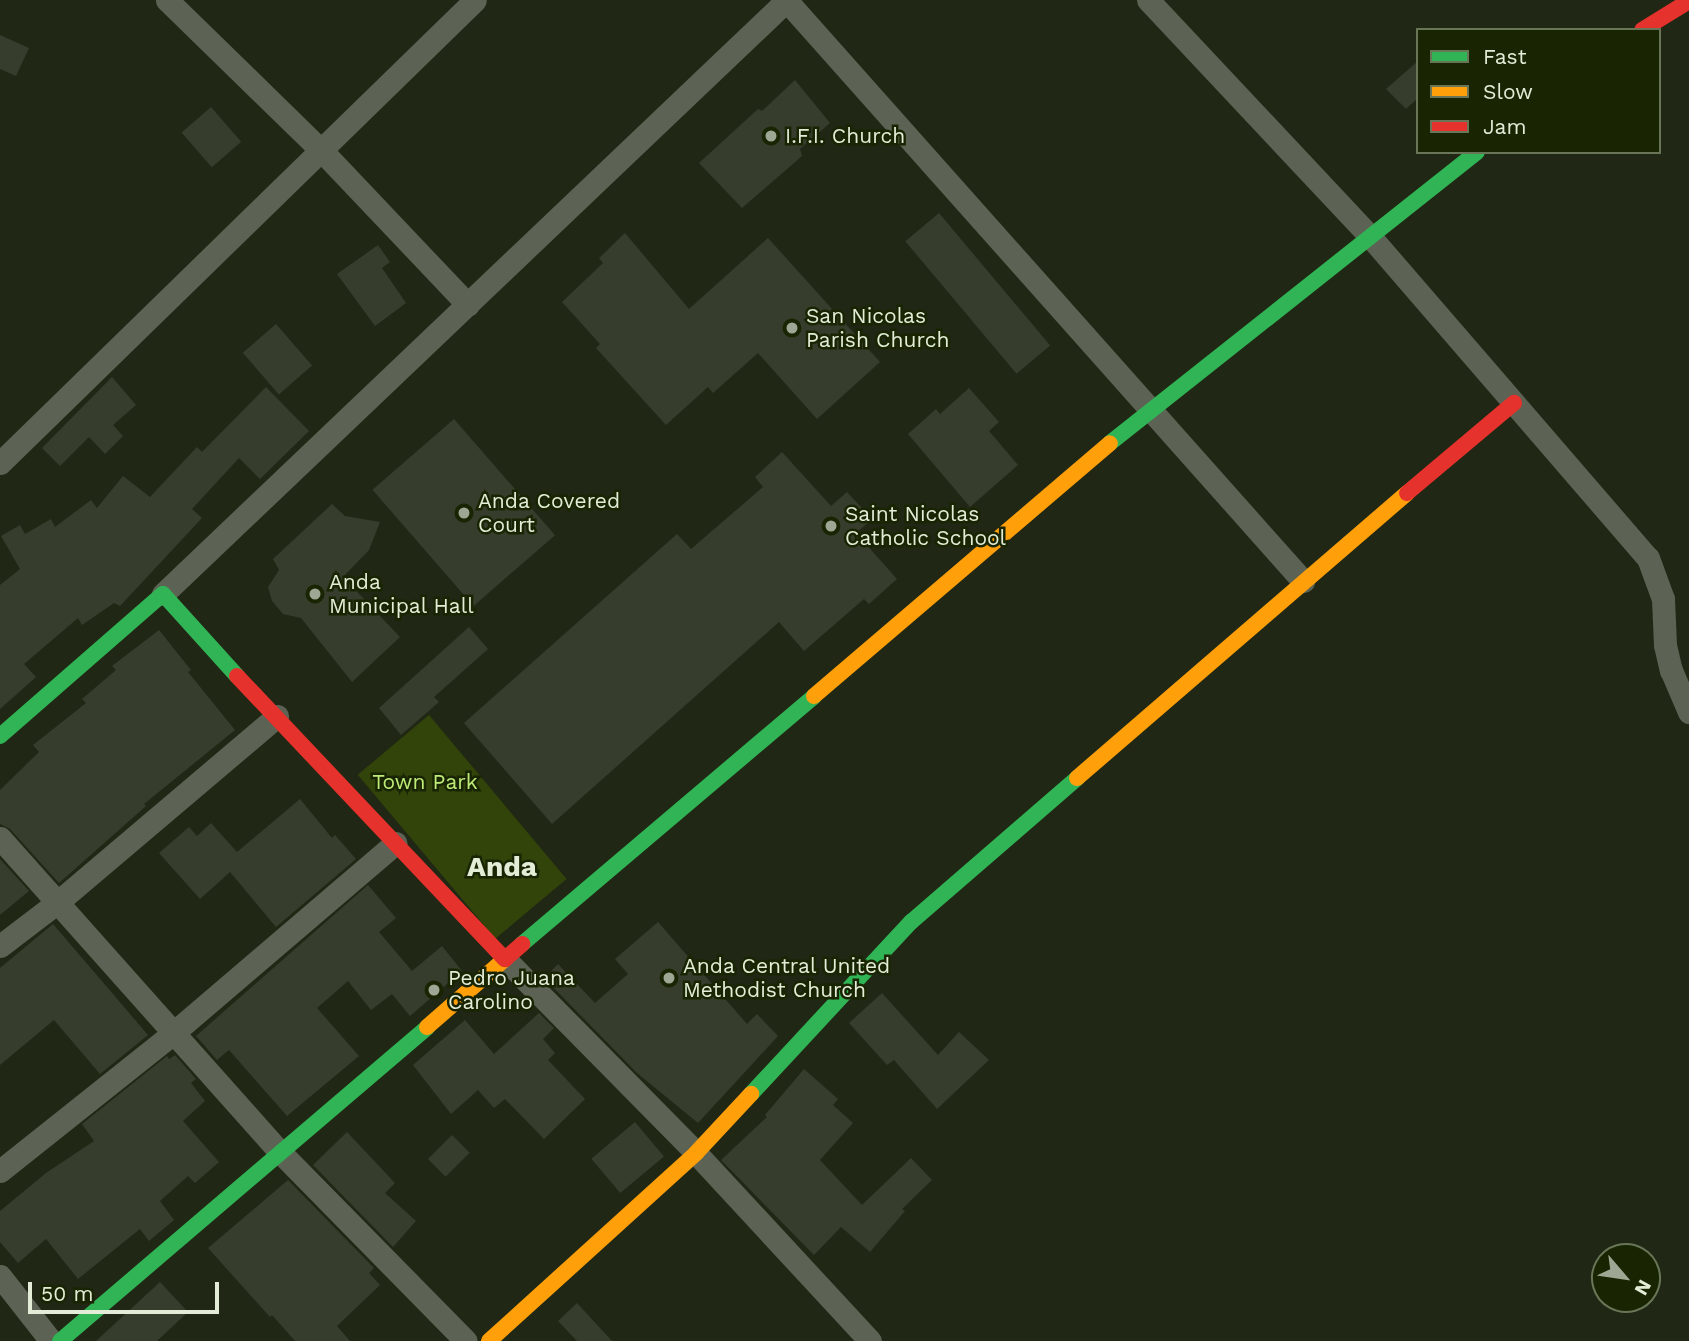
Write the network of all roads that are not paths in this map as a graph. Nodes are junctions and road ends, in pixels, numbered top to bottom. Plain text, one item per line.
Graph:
1 (167, 0) edge
2 (475, 0) edge
3 (787, 0) edge
4 (1148, 0) edge
5 (1689, 1) edge
6 (1645, 28) edge
7 (321, 151) junction
8 (1474, 154) edge
9 (1368, 234) junction
10 (468, 305) junction
11 (1514, 403) junction
12 (1147, 410) junction
13 (0, 463) edge
14 (1303, 581) junction
15 (163, 594) junction
16 (1689, 712) edge
17 (276, 716) junction
18 (0, 736) edge
19 (0, 838) edge
20 (396, 843) junction
21 (58, 901) junction
22 (0, 946) edge
23 (505, 959) junction
24 (172, 1034) junction
25 (696, 1153) junction
26 (282, 1154) junction
27 (0, 1171) edge
28 (0, 1276) edge
29 (51, 1341) edge
30 (60, 1341) edge
31 (466, 1341) edge
32 (489, 1341) edge
33 (870, 1341) edge

1 - 7 street
2 - 7 street
3 - 10 street
3 - 12 street
4 - 9 street
5 - 6 main road
7 - 10 street
7 - 13 street
8 - 9 main road
9 - 11 street
9 - 12 main road
10 - 15 street
11 - 14 main road
11 - 16 street
12 - 14 street
12 - 23 main road
14 - 25 main road
15 - 17 main road
15 - 18 main road
17 - 20 main road
17 - 21 street
19 - 21 street
20 - 23 main road
20 - 24 street
21 - 22 street
21 - 24 street
23 - 25 street
23 - 26 main road
24 - 26 street
24 - 27 street
25 - 32 main road
25 - 33 street
26 - 30 main road
26 - 31 street
28 - 29 street

